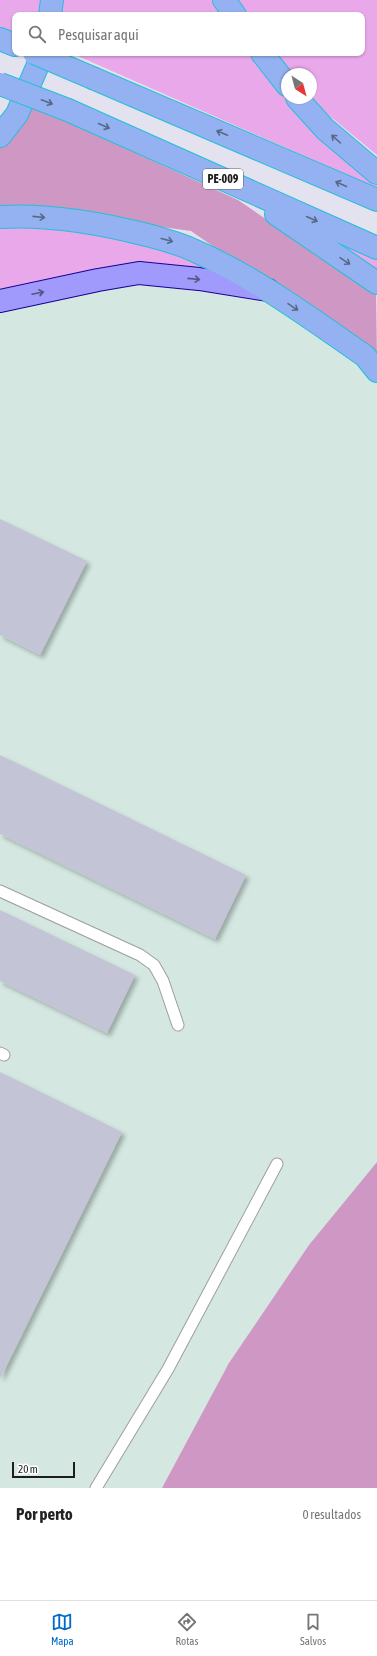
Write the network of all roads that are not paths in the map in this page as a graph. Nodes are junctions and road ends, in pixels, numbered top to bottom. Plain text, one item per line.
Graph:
1 (52, 0) edge
2 (224, 0) edge
3 (50, 12) edge
4 (233, 12) edge
5 (0, 39) edge
6 (12, 44) edge
7 (41, 56) edge
8 (42, 56) edge
9 (264, 56) edge
10 (281, 77) edge
11 (0, 84) edge
12 (303, 104) edge
13 (0, 136) edge
14 (377, 173) edge
15 (232, 184) junction
16 (377, 200) edge
17 (0, 217) edge
18 (377, 248) edge
19 (377, 283) edge
20 (268, 290) junction
21 (0, 301) edge
22 (377, 371) edge
23 (0, 891) edge
24 (178, 1025) dead end
25 (277, 1164) dead end
26 (96, 1488) edge

1 - 3 highway
2 - 4 highway
5 - 6 highway
16 -> 7 highway, bridge
8 - 13 highway
9 - 10 highway
11 -> 15 highway, PE-009, bridge
14 -> 12 highway
15 -> 18 highway, PE-009
15 -> 19 highway
17 -> 20 highway
21 -> 20 main road
20 -> 22 highway
23 - 24 lane
25 - 26 lane

